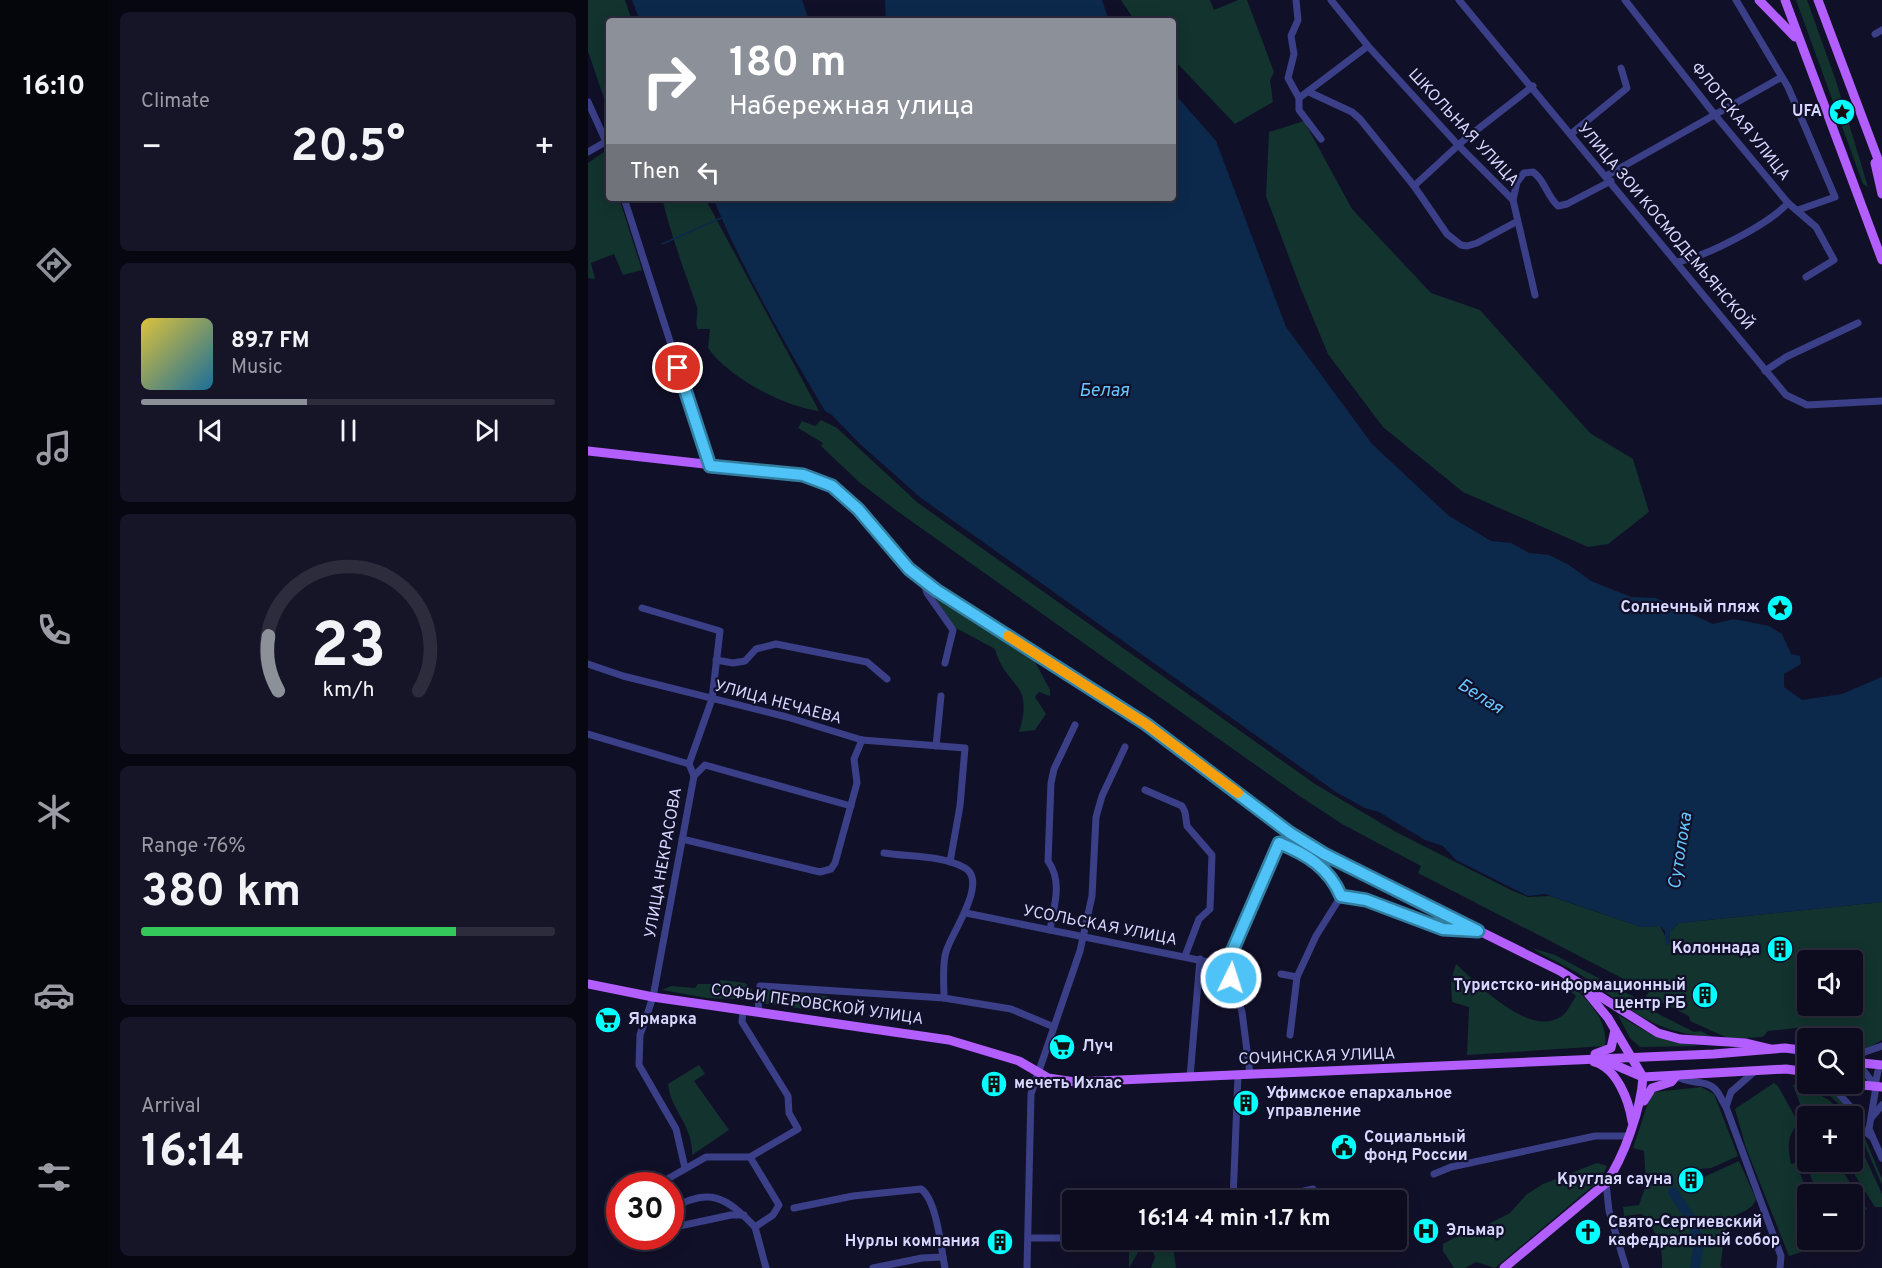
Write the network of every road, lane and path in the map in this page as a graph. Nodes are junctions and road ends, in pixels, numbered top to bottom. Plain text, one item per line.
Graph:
1 (1296, 0) edge
2 (1331, 0) edge
3 (1460, 0) edge
4 (1625, 0) edge
5 (1736, 0) edge
6 (1759, 0) edge
7 (1785, 0) edge
8 (1818, 0) edge
9 (1882, 30) edge
10 (1875, 34) dead end
11 (1368, 46) junction
12 (1806, 59) junction
13 (1621, 69) dead end
14 (1780, 78) junction
15 (1533, 86) junction
16 (1310, 92) junction
17 (1299, 98) junction
18 (588, 102) edge
19 (1715, 115) junction
20 (1571, 134) junction
21 (1321, 139) dead end
22 (606, 140) edge
23 (1870, 140) junction
24 (606, 145) edge
25 (1458, 145) junction
26 (588, 152) edge
27 (1882, 170) edge
28 (1609, 178) junction
29 (1414, 186) junction
30 (1881, 193) edge
31 (1513, 200) junction
32 (625, 201) edge
33 (1788, 203) junction
34 (1798, 210) junction
35 (1516, 222) junction
36 (1882, 260) edge
37 (1676, 262) junction
38 (1806, 277) dead end
39 (1535, 295) dead end
40 (1858, 323) dead end
41 (1765, 371) junction
42 (1882, 401) edge
43 (588, 451) edge
44 (710, 466) junction
45 (923, 581) junction
46 (642, 608) dead end
47 (716, 660) junction
48 (945, 663) dead end
49 (588, 664) edge
50 (887, 679) dead end
51 (941, 696) dead end
52 (712, 699) junction
53 (1075, 725) dead end
54 (588, 734) edge
55 (862, 740) junction
56 (936, 746) junction
57 (1125, 747) dead end
58 (689, 764) junction
59 (694, 776) junction
60 (1145, 790) dead end
61 (851, 806) junction
62 (682, 839) junction
63 (884, 853) dead end
64 (950, 862) junction
65 (1341, 896) junction
66 (966, 913) junction
67 (1050, 930) junction
68 (1478, 931) junction
69 (1083, 937) junction
70 (1185, 956) junction
71 (1200, 960) junction
72 (1228, 966) junction
73 (1281, 974) dead end
74 (1297, 977) junction
75 (1573, 979) junction
76 (588, 984) edge
77 (653, 997) junction
78 (944, 998) junction
79 (743, 1009) junction
80 (758, 1011) junction
81 (1054, 1026) junction
82 (1615, 1030) junction
83 (1290, 1035) dead end
84 (1882, 1046) edge
85 (1770, 1049) junction
86 (1797, 1051) edge
87 (1863, 1053) edge
88 (1631, 1056) junction
89 (1599, 1058) junction
90 (1550, 1059) junction
91 (1863, 1066) edge
92 (1881, 1068) edge
93 (1797, 1069) edge
94 (1038, 1071) junction
95 (1755, 1071) junction
96 (1864, 1071) joint
97 (1250, 1074) junction
98 (1238, 1075) junction
99 (1676, 1076) junction
100 (1190, 1077) junction
101 (1643, 1077) junction
102 (1863, 1081) edge
103 (1876, 1084) edge
104 (1839, 1094) edge
105 (1882, 1105) edge
106 (1726, 1107) junction
107 (1632, 1124) junction
108 (1628, 1136) junction
109 (1872, 1137) junction
110 (750, 1157) junction
111 (1882, 1158) edge
112 (685, 1168) junction
113 (678, 1172) edge
114 (1434, 1174) dead end
115 (1606, 1183) junction
116 (1313, 1189) dead end
117 (1233, 1190) edge
118 (1309, 1190) edge
119 (684, 1202) edge
120 (794, 1208) dead end
121 (744, 1215) junction
122 (684, 1225) edge
123 (755, 1227) junction
124 (1029, 1238) junction
125 (1062, 1238) edge
126 (943, 1257) junction
127 (766, 1268) edge
128 (873, 1268) edge
129 (945, 1268) edge
130 (1027, 1268) edge
131 (1504, 1268) edge
132 (1626, 1268) edge
133 (1780, 1268) edge

1 - 17 street
2 - 11 street, ШКОЛЬНАЯ УЛИЦА
3 - 15 street, УЛИЦА ЗОИ КОСМОДЕМЬЯНСКОЙ
4 - 19 street, ФЛОТСКАЯ УЛИЦА
5 - 14 street
6 - 12 main road
7 - 12 main road
8 - 23 main road
9 - 10 street
11 - 16 street
11 - 25 street, ШКОЛЬНАЯ УЛИЦА
12 - 36 main road
13 - 20 street
14 - 19 street
14 - 34 street
15 - 20 street, УЛИЦА ЗОИ КОСМОДЕМЬЯНСКОЙ
15 - 25 street
16 - 17 street
16 - 29 street
17 - 21 street
18 - 22 street
19 - 28 street
19 - 33 street, ФЛОТСКАЯ УЛИЦА
20 - 28 street, УЛИЦА ЗОИ КОСМОДЕМЬЯНСКОЙ
23 - 27 main road
23 - 30 main road
24 - 26 street
25 - 29 street
25 - 31 street, ШКОЛЬНАЯ УЛИЦА
28 - 31 street
28 - 37 street, УЛИЦА ЗОИ КОСМОДЕМЬЯНСКОЙ
29 - 35 street
31 - 35 street, ШКОЛЬНАЯ УЛИЦА
32 - 44 street
33 - 34 street, ФЛОТСКАЯ УЛИЦА
33 - 37 street
34 - 38 street, ФЛОТСКАЯ УЛИЦА
35 - 39 street, ШКОЛЬНАЯ УЛИЦА
37 - 41 street, УЛИЦА ЗОИ КОСМОДЕМЬЯНСКОЙ
40 - 41 street
41 - 42 street, УЛИЦА ЗОИ КОСМОДЕМЬЯНСКОЙ
43 - 44 main road
44 - 45 main road
45 - 48 street
45 - 68 main road
46 - 47 street
47 - 50 street
47 - 52 street
49 - 52 street, УЛИЦА НЕЧАЕВА
51 - 56 street
52 - 55 street, УЛИЦА НЕЧАЕВА
52 - 58 street
53 - 67 street
54 - 58 street
55 - 56 street, УЛИЦА НЕЧАЕВА
55 - 61 street
56 - 64 street, УЛИЦА НЕЧАЕВА
57 - 69 street
58 - 59 street, УЛИЦА НЕКРАСОВА
59 - 61 street
59 - 62 street, УЛИЦА НЕКРАСОВА
60 - 70 street
61 - 62 street
62 - 77 street, УЛИЦА НЕКРАСОВА
63 - 64 street
64 - 66 street
65 - 68 street
65 - 72 street
65 - 74 street
66 - 67 street, УСОЛЬСКАЯ УЛИЦА
66 - 78 street
67 - 69 street, УСОЛЬСКАЯ УЛИЦА
68 - 75 main road
69 - 70 street, УСОЛЬСКАЯ УЛИЦА
69 - 81 street
70 - 71 street, УСОЛЬСКАЯ УЛИЦА
71 - 72 street, УСОЛЬСКАЯ УЛИЦА
71 - 100 street
72 - 97 street
73 - 74 street
74 - 83 street
75 - 82 main road
75 - 85 main road
76 - 77 main road, СОФЬИ ПЕРОВСКОЙ УЛИЦА
77 - 79 main road, СОФЬИ ПЕРОВСКОЙ УЛИЦА
77 - 112 street, УЛИЦА НЕКРАСОВА
78 - 80 street
78 - 81 street
79 - 80 main road, СОФЬИ ПЕРОВСКОЙ УЛИЦА
79 - 110 street
80 - 94 main road, СОФЬИ ПЕРОВСКОЙ УЛИЦА
81 - 94 street
82 - 88 main road
82 - 90 main road
84 - 87 street
85 - 86 main road, СОЧИНСКАЯ УЛИЦА
85 - 88 main road, СОЧИНСКАЯ УЛИЦА
88 - 89 main road, СОЧИНСКАЯ УЛИЦА
88 - 101 main road
89 - 90 main road, СОЧИНСКАЯ УЛИЦА
89 - 101 main road, СОЧИНСКАЯ УЛИЦА
90 - 97 main road, СОЧИНСКАЯ УЛИЦА
90 - 107 main road
91 - 92 main road
92 - 103 street
93 - 95 main road, СОЧИНСКАЯ УЛИЦА
94 - 100 main road, СОЧИНСКАЯ УЛИЦА
94 - 124 street
95 - 99 main road, СОЧИНСКАЯ УЛИЦА
95 - 106 street
96 - 102 street
96 - 103 street
97 - 98 main road, СОЧИНСКАЯ УЛИЦА
98 - 100 main road, СОЧИНСКАЯ УЛИЦА
98 - 117 street
99 - 101 main road, СОЧИНСКАЯ УЛИЦА
99 - 106 street
99 - 107 main road
101 - 107 main road
103 - 109 street
104 - 109 street
105 - 109 street
106 - 133 street
107 - 108 main road
108 - 114 street
108 - 115 main road
109 - 111 street
110 - 112 street
110 - 123 street
112 - 113 street
115 - 131 main road
115 - 132 street
116 - 118 street
119 - 121 street
120 - 126 street
121 - 122 street
121 - 123 street
123 - 127 street
124 - 125 street
124 - 130 street
126 - 128 street
126 - 129 street

